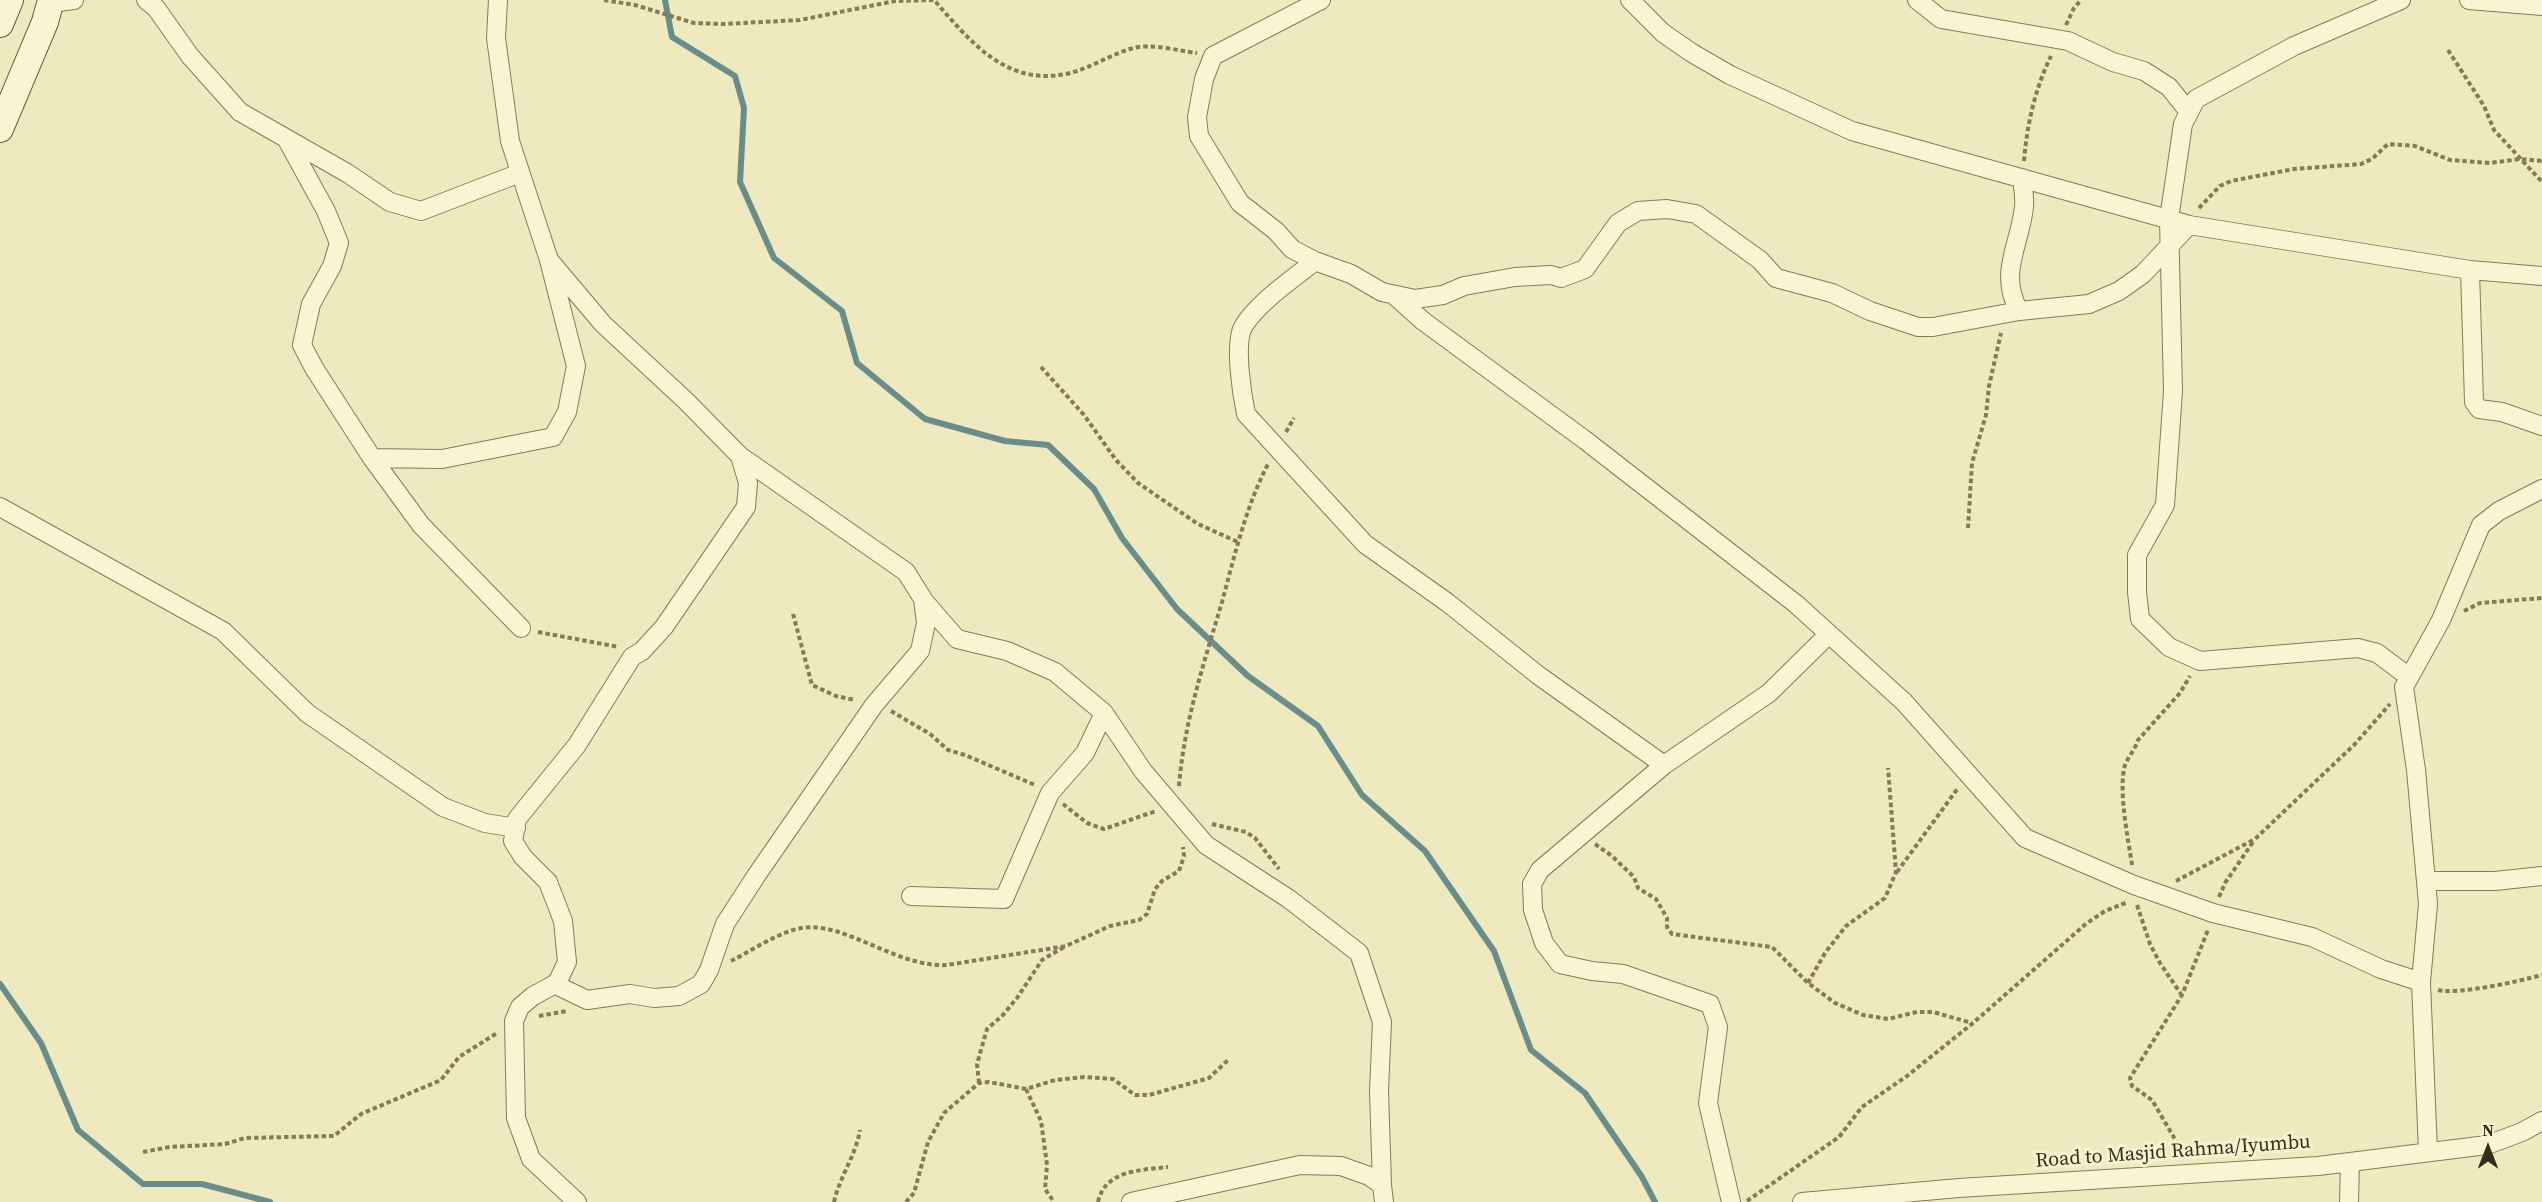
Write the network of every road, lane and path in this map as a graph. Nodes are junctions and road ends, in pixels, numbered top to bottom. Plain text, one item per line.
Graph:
1 (10, 0) edge
2 (146, 0) edge
3 (498, 0) edge
4 (604, 0) edge
5 (1321, 0) edge
6 (1630, 0) edge
7 (1917, 0) edge
8 (2081, 0) edge
9 (2401, 0) edge
10 (2469, 0) edge
11 (59, 1) edge
12 (2542, 6) edge
13 (0, 24) edge
14 (2059, 40) junction
15 (2448, 50) dead end
16 (1213, 56) junction
17 (2189, 112) junction
18 (0, 129) edge
19 (287, 140) junction
20 (2520, 159) junction
21 (2542, 161) edge
22 (520, 173) junction
23 (2022, 178) junction
24 (2542, 182) edge
25 (2169, 219) junction
26 (2189, 225) junction
27 (2169, 246) junction
28 (549, 260) junction
29 (1314, 261) junction
30 (2470, 270) junction
31 (2542, 276) edge
32 (1394, 294) junction
33 (2015, 312) junction
34 (1041, 367) dead end
35 (1294, 418) dead end
36 (2542, 426) edge
37 (1277, 446) junction
38 (740, 456) junction
39 (372, 458) junction
40 (2542, 489) edge
41 (0, 507) edge
42 (1968, 528) dead end
43 (1238, 542) junction
44 (2542, 598) edge
45 (923, 599) junction
46 (793, 614) dead end
47 (2441, 621) junction
48 (521, 628) joint
49 (1829, 634) junction
50 (957, 639) junction
51 (642, 651) junction
52 (920, 651) junction
53 (2199, 661) junction
54 (2407, 682) junction
55 (874, 705) junction
56 (1104, 713) junction
57 (1664, 765) junction
58 (1888, 768) dead end
59 (1966, 774) junction
60 (1050, 794) junction
61 (1178, 812) junction
62 (516, 828) junction
63 (2255, 839) junction
64 (1590, 841) dead end
65 (1896, 872) junction
66 (1284, 876) dead end
67 (2542, 876) edge
68 (2427, 881) junction
69 (2134, 885) junction
70 (2154, 891) junction
71 (911, 896) dead end
72 (2212, 913) junction
73 (1066, 946) junction
74 (709, 970) junction
75 (2542, 975) edge
76 (2421, 982) junction
77 (1808, 983) junction
78 (554, 984) junction
79 (2182, 995) junction
80 (576, 1010) dead end
81 (514, 1021) junction
82 (1973, 1023) junction
83 (1228, 1060) dead end
84 (980, 1083) junction
85 (1026, 1089) junction
86 (2542, 1121) edge
87 (860, 1130) dead end
88 (143, 1152) dead end
89 (2428, 1152) junction
90 (2350, 1162) junction
91 (1168, 1167) dead end
92 (2194, 1173) junction
93 (1383, 1193) edge
94 (578, 1202) edge
95 (834, 1202) edge
96 (906, 1202) edge
97 (1054, 1202) edge
98 (1098, 1202) edge
99 (1131, 1202) edge
100 (1731, 1202) edge
101 (1746, 1202) edge
102 (1802, 1202) edge
103 (2349, 1202) edge

1 - 13 main road
2 - 19 street
3 - 22 street
4 - 16 path
5 - 16 street
6 - 23 street
7 - 14 street
8 - 14 path
9 - 17 street
10 - 12 street
11 - 18 main road
14 - 17 street
14 - 23 path
15 - 20 path
16 - 29 street
17 - 25 street
19 - 22 street
19 - 39 street
20 - 21 path
20 - 24 path
20 - 26 path
22 - 28 street
23 - 25 street
23 - 33 street
25 - 26 street
25 - 27 street
26 - 27 street
26 - 30 street
27 - 33 street
27 - 53 street
28 - 38 street
28 - 39 street
29 - 32 street
29 - 37 street
30 - 31 street
30 - 36 street
32 - 33 street
32 - 49 street
33 - 42 path
34 - 43 path
35 - 37 path
37 - 43 path
37 - 57 street
38 - 45 street
38 - 51 street
39 - 48 street
40 - 47 street
41 - 62 street
43 - 61 path
44 - 47 path
45 - 50 street
45 - 52 street
46 - 55 path
47 - 54 street
48 - 51 path
49 - 57 street
49 - 59 street
50 - 52 street
50 - 56 street
51 - 62 street
52 - 55 street
53 - 54 street
53 - 69 path
54 - 63 path
54 - 68 street
55 - 60 path
55 - 74 street
56 - 60 street
56 - 61 street
57 - 100 street
58 - 65 path
59 - 65 path
59 - 69 street
60 - 61 path
60 - 71 street
61 - 66 path
61 - 73 path
61 - 93 street
62 - 78 street
63 - 70 path
63 - 72 path
64 - 77 path
65 - 77 path
67 - 68 street
68 - 76 street
69 - 70 street
70 - 72 street
72 - 76 street
72 - 79 path
73 - 74 path
73 - 84 path
74 - 78 street
75 - 76 path
76 - 89 street
77 - 82 path
78 - 81 street
79 - 82 path
79 - 92 path
80 - 81 path
81 - 88 path
81 - 94 street
82 - 101 path
83 - 85 path
84 - 85 path
84 - 96 path
85 - 97 path
86 - 89 street, Road to Masjid Rahma/Iyumbu
87 - 95 path
89 - 90 street, Road to Masjid Rahma/Iyumbu
90 - 92 street, Road to Masjid Rahma/Iyumbu
90 - 103 street
91 - 98 path
92 - 102 street, Road to Masjid Rahma/Iyumbu
93 - 99 street

